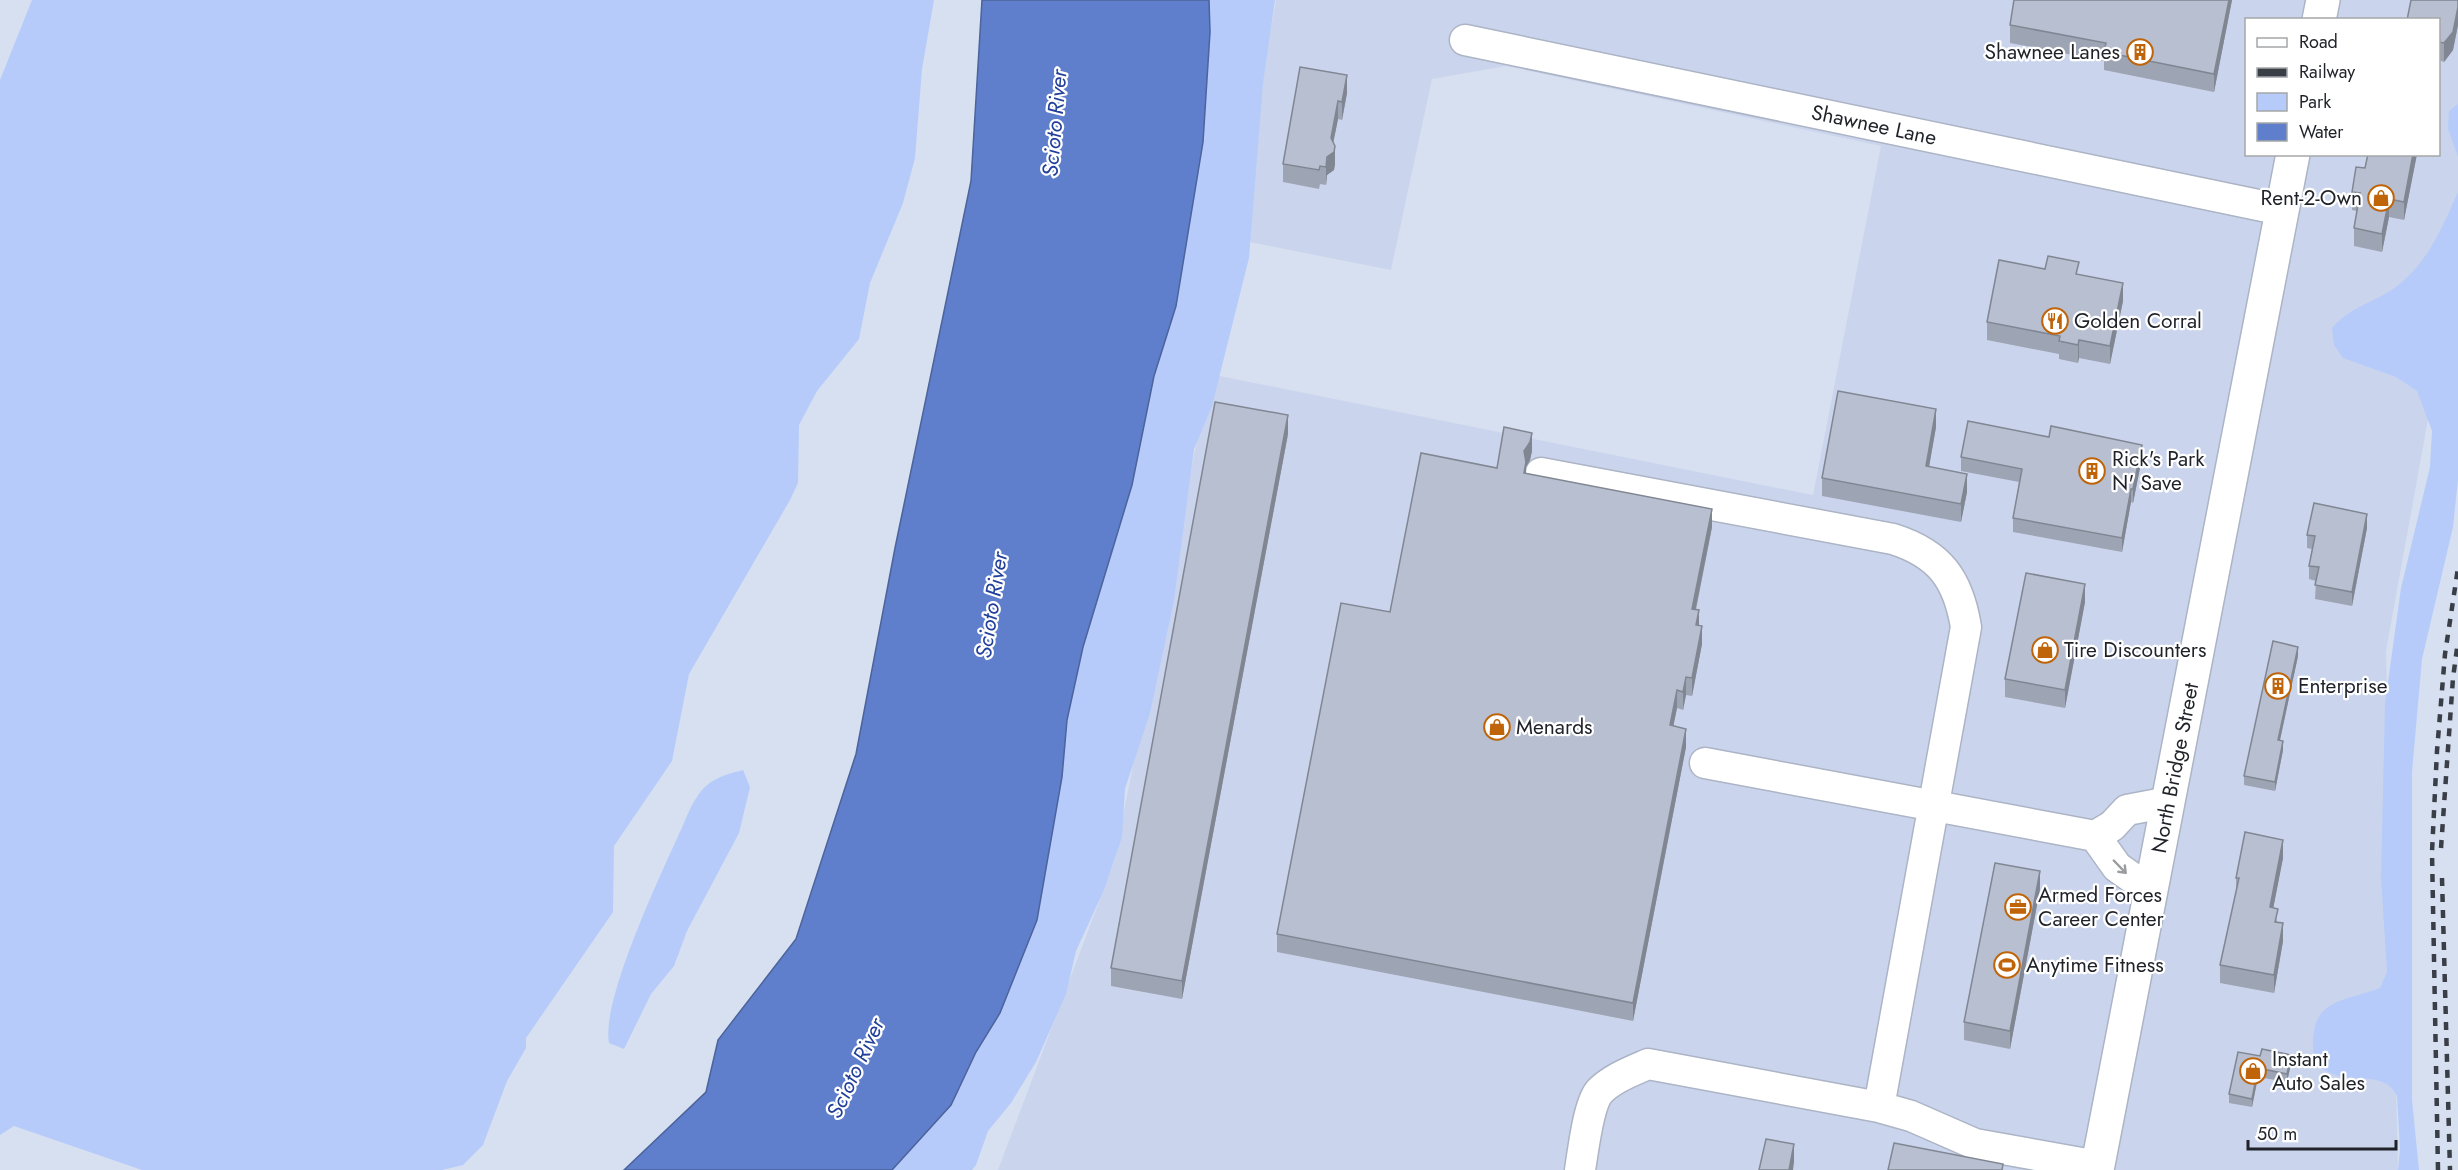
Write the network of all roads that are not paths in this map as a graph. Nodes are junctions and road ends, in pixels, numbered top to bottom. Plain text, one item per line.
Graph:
1 (2323, 0) edge
2 (2319, 18) edge
3 (1465, 40) dead end
4 (2293, 156) edge
5 (2282, 210) junction
6 (1540, 472) dead end
7 (1705, 763) dead end
8 (2169, 802) junction
9 (1934, 806) junction
10 (2095, 836) junction
11 (2151, 891) junction
12 (1879, 1107) junction
13 (2097, 1168) edge
14 (1580, 1170) edge

1 - 2 main road
3 - 5 street, Shawnee Lane
4 - 5 main road, North Bridge Street
5 - 8 main road, North Bridge Street
6 - 9 street
7 - 9 street
8 - 10 street
8 - 11 main road, North Bridge Street
9 - 10 street
9 - 12 street
10 -> 11 street
11 - 13 main road, North Bridge Street
12 - 13 street
12 - 14 street

